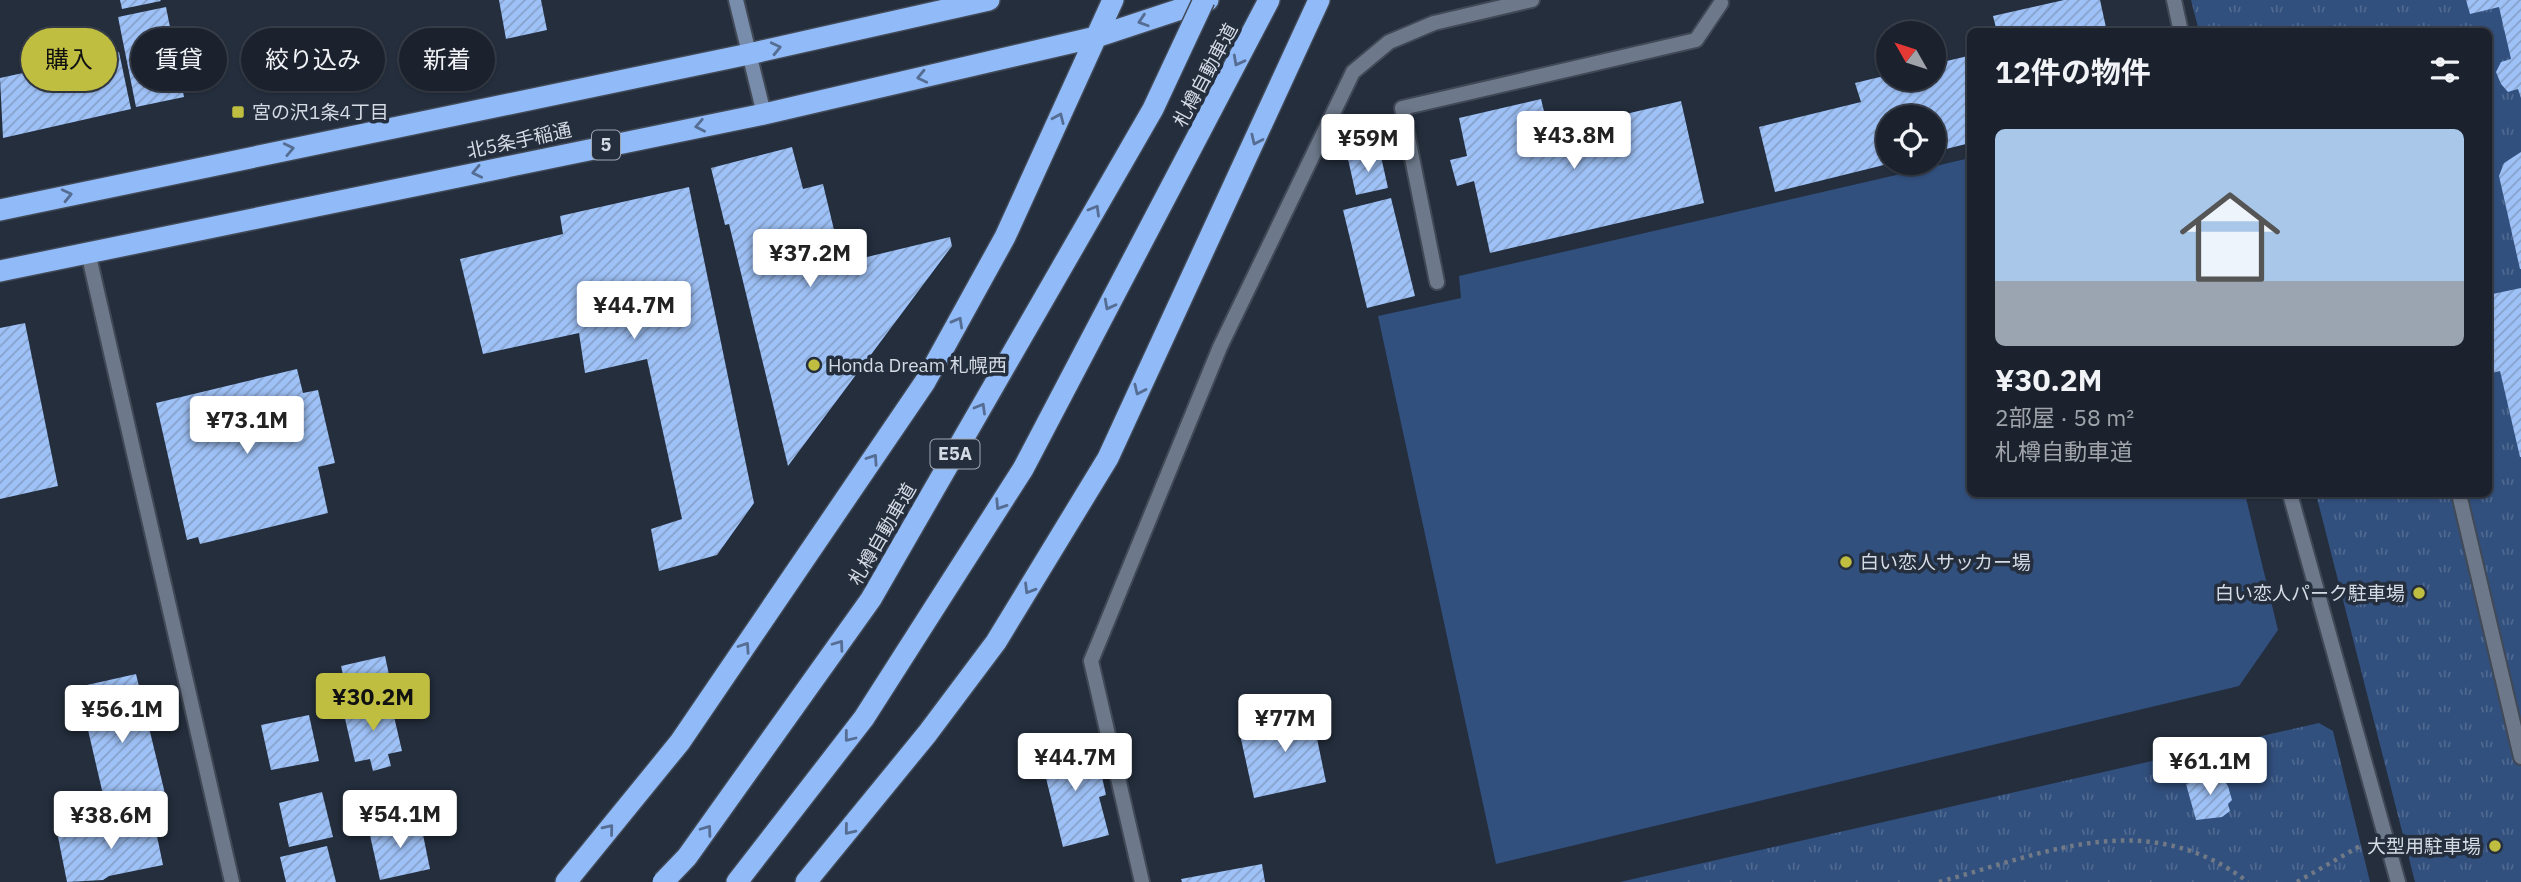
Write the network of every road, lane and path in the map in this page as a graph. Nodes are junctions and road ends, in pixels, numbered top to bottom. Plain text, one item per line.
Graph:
1 (736, 0) edge
2 (989, 0) edge
3 (1113, 0) edge
4 (1206, 0) edge
5 (1269, 0) edge
6 (1319, 0) edge
7 (1532, 0) edge
8 (2174, 0) edge
9 (1725, 1) edge
10 (2180, 28) edge
11 (1096, 37) junction
12 (749, 54) junction
13 (764, 114) junction
14 (0, 210) edge
15 (88, 252) junction
16 (0, 271) edge
17 (1437, 282) dead end
18 (2291, 497) edge
19 (2460, 497) edge
20 (2521, 757) edge
21 (2369, 841) dead end
22 (232, 882) edge
23 (566, 882) edge
24 (663, 882) edge
25 (737, 882) edge
26 (806, 882) edge
27 (1142, 882) edge
28 (1939, 882) edge
29 (2248, 882) edge
30 (2297, 882) edge
31 (2398, 882) edge

1 - 12 street
12 -> 2 highway, 北5条手稲通
3 - 11 highway
4 -> 11 highway, 北5条手稲通 / 5
24 -> 4 highway, 札樽自動車道 / E5A, bridge
5 -> 25 highway, 札樽自動車道
6 -> 26 highway
7 - 27 street
8 - 10 street
9 - 17 street
11 -> 13 highway, 北5条手稲通 / 5
23 -> 11 highway
12 - 13 street
14 -> 12 highway, 北5条手稲通
13 -> 15 highway, 北5条手稲通 / 5
15 - 16 highway, 北5条手稲通 / 5
15 - 22 street
18 - 31 street
19 - 20 street
21 - 30 path
28 - 29 path

